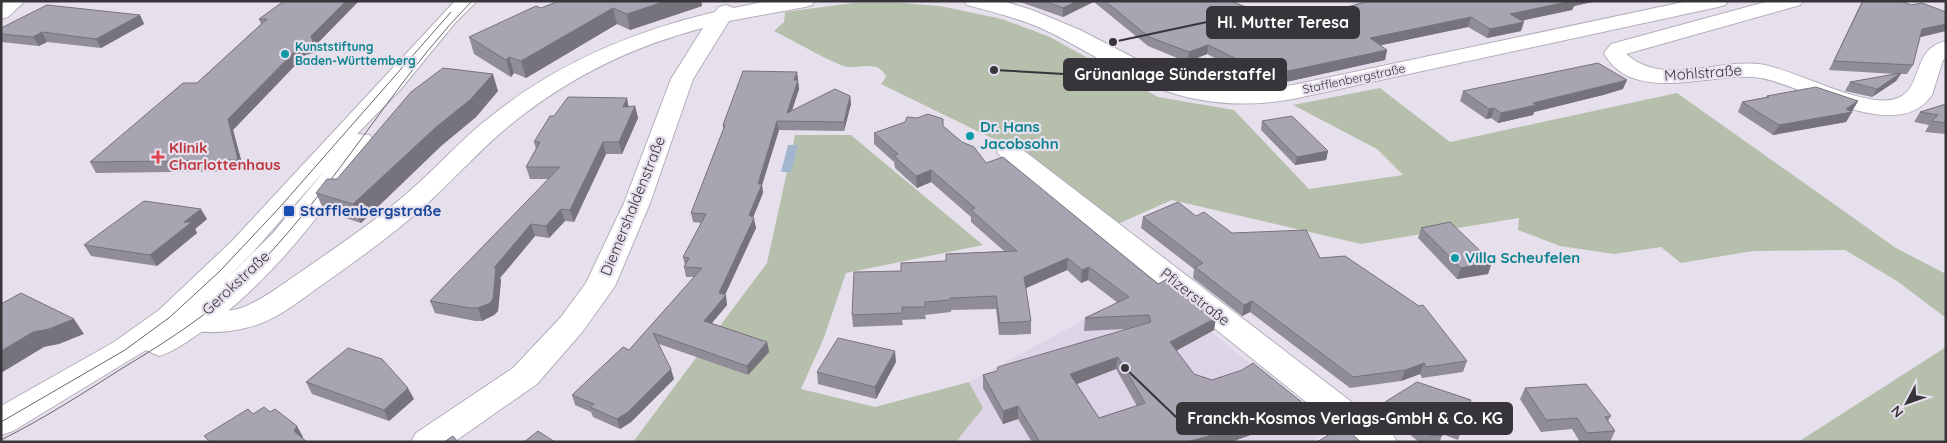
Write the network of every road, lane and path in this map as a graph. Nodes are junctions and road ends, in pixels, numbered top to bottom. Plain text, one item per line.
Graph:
1 (15, 1) edge
2 (466, 1) edge
3 (805, 1) edge
4 (974, 1) edge
5 (1718, 1) edge
6 (1793, 1) edge
7 (728, 10) edge
8 (1, 13) edge
9 (1946, 47) edge
10 (1010, 152) dead end
11 (182, 319) junction
12 (1, 422) edge
13 (1, 439) edge
14 (428, 442) edge
15 (1380, 442) edge

1 - 8 street
2 - 11 street, Gerokstraße
3 - 7 street
4 - 5 street, Stafflenbergstraße
6 - 9 street, Mohlstraße
7 - 11 street
7 - 14 street, Diemershaldenstraße
10 - 15 street, Pfizerstraße
11 - 12 street, Gerokstraße
11 - 13 street, Gerokstraße

